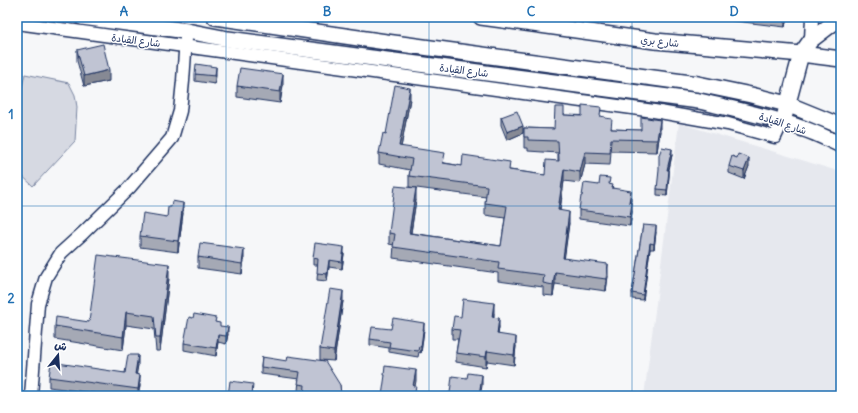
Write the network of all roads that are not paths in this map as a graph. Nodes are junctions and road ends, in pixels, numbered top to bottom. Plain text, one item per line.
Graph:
1 (82, 17) edge
2 (215, 17) edge
3 (481, 17) edge
4 (812, 17) edge
5 (841, 17) edge
6 (17, 24) edge
7 (186, 39) junction
8 (811, 40) junction
9 (801, 54) junction
10 (841, 59) edge
11 (787, 104) junction
12 (782, 122) junction
13 (841, 126) edge
14 (841, 145) edge
15 (31, 396) edge

1 - 7 main road, شارع القيادة
2 - 11 main road, شارع القيادة
3 - 9 main road, شارع بري
4 - 8 street
5 - 8 main road
6 - 7 street, شارع القيادة
7 - 12 main road, شارع القيادة
7 - 12 street, شارع القيادة
7 - 15 street
8 - 9 main road
9 - 10 main road, شارع بري
9 - 11 main road
11 - 12 main road
11 - 13 main road, شارع القيادة
12 - 14 main road, شارع القيادة

